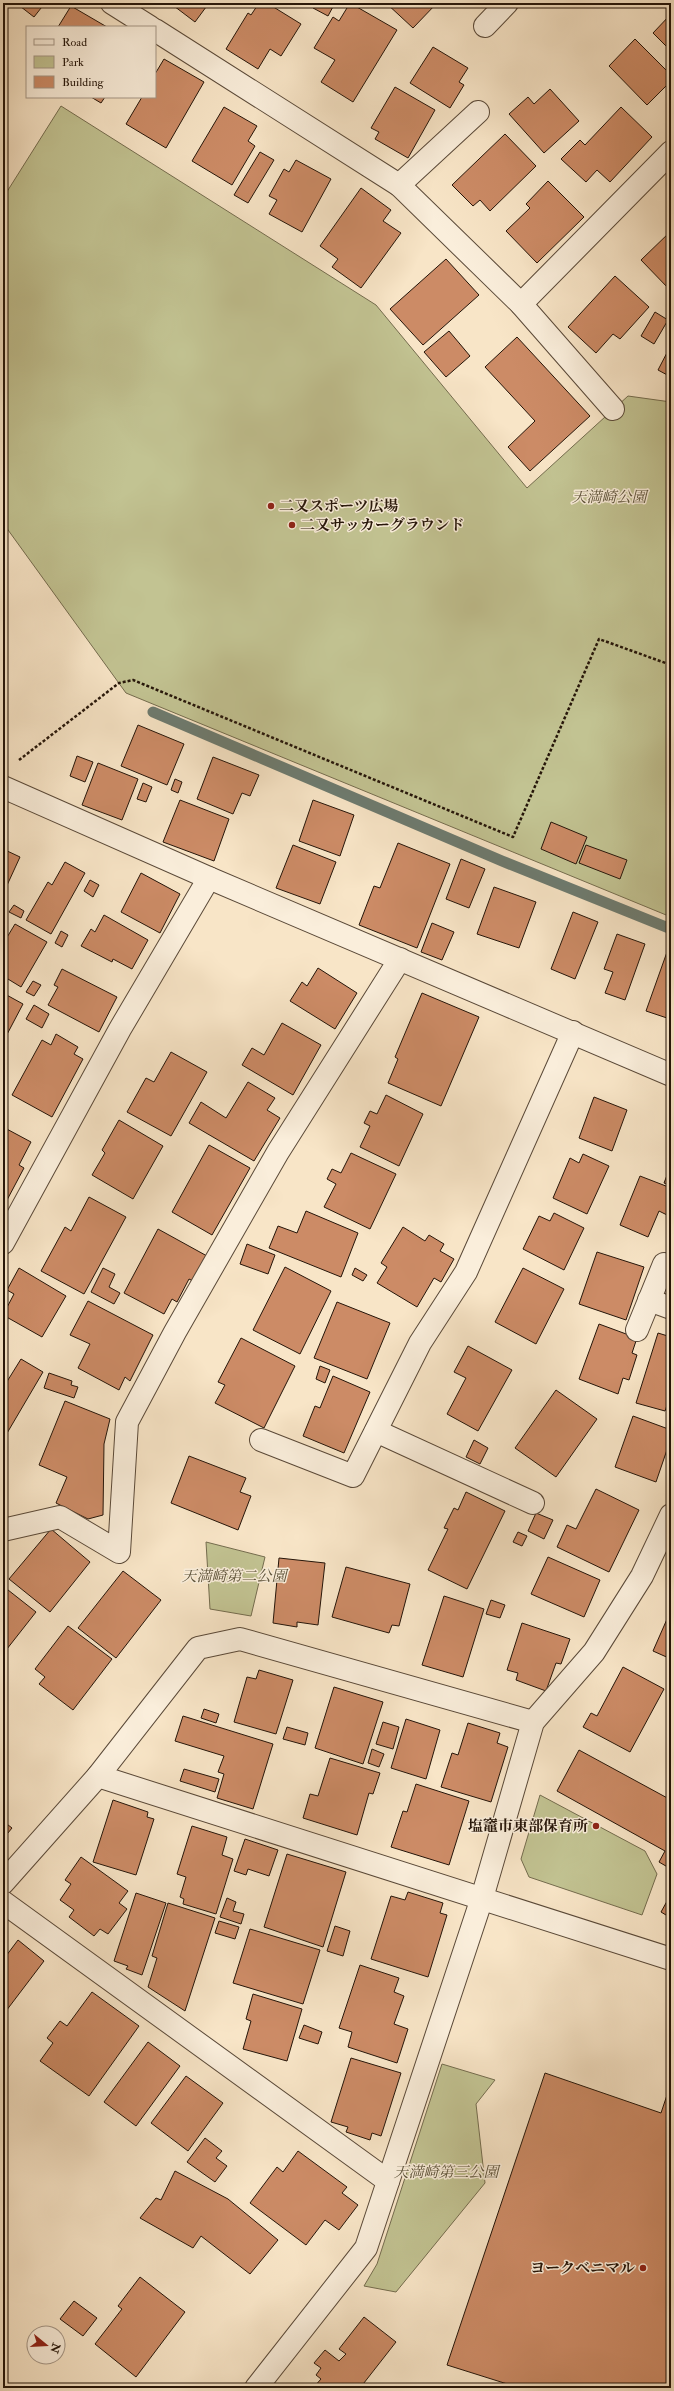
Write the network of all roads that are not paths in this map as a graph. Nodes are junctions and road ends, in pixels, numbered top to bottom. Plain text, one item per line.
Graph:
1 (112, 3) edge
2 (507, 3) edge
3 (148, 26) edge
4 (485, 26) dead end
5 (156, 31) edge
6 (478, 112) dead end
7 (671, 152) edge
8 (399, 185) junction
9 (521, 304) junction
10 (613, 409) dead end
11 (3, 787) edge
12 (209, 878) junction
13 (400, 959) junction
14 (573, 1032) junction
15 (671, 1075) edge
16 (3, 1243) edge
17 (664, 1264) dead end
18 (649, 1300) junction
19 (671, 1308) edge
20 (637, 1330) dead end
21 (376, 1430) junction
22 (261, 1440) dead end
23 (533, 1503) dead end
24 (671, 1515) edge
25 (3, 1530) edge
26 (533, 1722) junction
27 (98, 1776) junction
28 (3, 1882) edge
29 (482, 1898) junction
30 (3, 1902) edge
31 (671, 1959) edge
32 (388, 2181) junction
33 (256, 2388) edge

1 - 3 street
2 - 4 street
5 - 8 street
6 - 8 street
7 - 9 street
8 - 9 street
9 - 10 street
11 - 12 street
12 - 13 street
12 - 16 street
13 - 14 street
13 - 25 street
14 - 15 street
14 - 21 street
17 - 18 street
18 - 19 street
18 - 20 street
21 - 22 street
21 - 23 street
24 - 26 street
26 - 27 street
26 - 29 street
27 - 28 street
27 - 29 street
29 - 31 street
29 - 32 street
30 - 32 street
32 - 33 street

